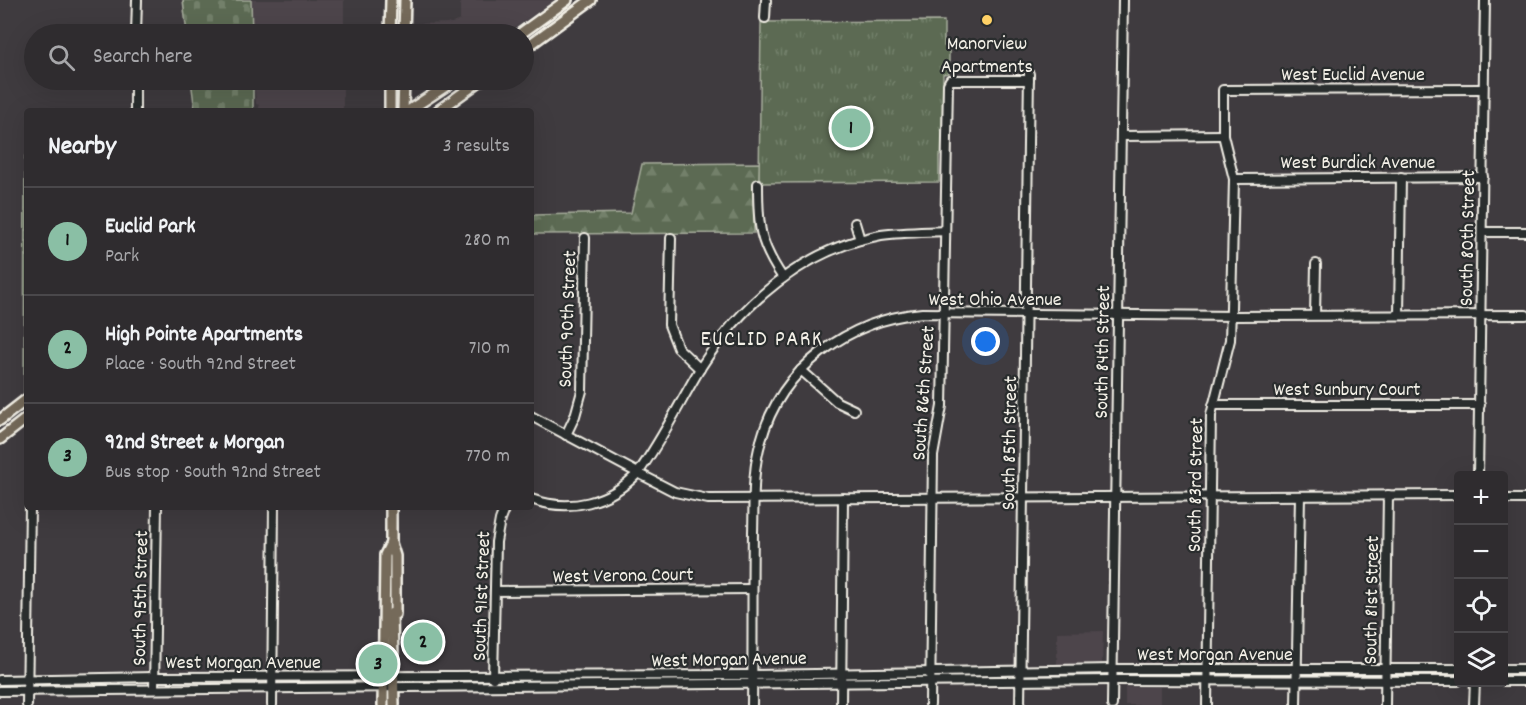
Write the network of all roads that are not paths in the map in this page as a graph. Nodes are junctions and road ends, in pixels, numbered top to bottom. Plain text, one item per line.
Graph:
1 (137, 0) edge
2 (391, 0) edge
3 (405, 0) edge
4 (567, 0) edge
5 (591, 0) edge
6 (766, 0) edge
7 (1123, 0) edge
8 (1485, 0) edge
9 (765, 18) dead end
10 (136, 24) edge
11 (390, 24) edge
12 (404, 24) edge
13 (534, 24) edge
14 (534, 42) edge
15 (1029, 77) joint
16 (1483, 89) junction
17 (135, 90) edge
18 (390, 90) edge
19 (404, 90) edge
20 (440, 90) edge
21 (467, 90) edge
22 (1223, 90) joint
23 (135, 108) edge
24 (390, 108) edge
25 (403, 108) edge
26 (413, 108) edge
27 (442, 108) edge
28 (1222, 135) junction
29 (1122, 136) junction
30 (1401, 177) junction
31 (1483, 177) junction
32 (1234, 178) junction
33 (758, 184) dead end
34 (855, 223) dead end
35 (945, 231) junction
36 (1483, 232) junction
37 (1526, 232) edge
38 (585, 238) dead end
39 (671, 238) dead end
40 (860, 240) junction
41 (1316, 264) dead end
42 (783, 278) junction
43 (944, 314) junction
44 (1026, 315) junction
45 (1118, 315) junction
46 (1315, 315) junction
47 (1399, 315) junction
48 (1482, 315) junction
49 (1526, 315) edge
50 (1231, 316) junction
51 (700, 369) junction
52 (801, 370) junction
53 (24, 403) edge
54 (1213, 405) junction
55 (1480, 405) junction
56 (855, 410) dead end
57 (534, 418) edge
58 (0, 420) edge
59 (24, 420) edge
60 (566, 435) junction
61 (0, 439) edge
62 (1479, 471) edge
63 (638, 473) junction
64 (1209, 495) junction
65 (1388, 495) junction
66 (1454, 495) edge
67 (1023, 496) junction
68 (1115, 496) junction
69 (1300, 496) junction
70 (933, 497) junction
71 (843, 498) junction
72 (754, 499) junction
73 (1508, 499) edge
74 (1526, 499) edge
75 (534, 500) edge
76 (30, 510) edge
77 (156, 510) edge
78 (274, 510) edge
79 (391, 510) edge
80 (504, 510) edge
81 (391, 543) junction
82 (752, 589) junction
83 (495, 591) junction
84 (1113, 669) junction
85 (1207, 669) junction
86 (1297, 669) junction
87 (1385, 669) junction
88 (1454, 669) edge
89 (1508, 669) edge
90 (1526, 669) edge
91 (1020, 670) junction
92 (930, 672) junction
93 (841, 673) junction
94 (626, 675) junction
95 (752, 675) junction
96 (493, 676) junction
97 (154, 677) junction
98 (432, 677) junction
99 (271, 678) junction
100 (341, 678) junction
101 (61, 679) junction
102 (0, 680) edge
103 (27, 680) junction
104 (1113, 680) junction
105 (1207, 680) junction
106 (1296, 681) junction
107 (1385, 681) junction
108 (1454, 681) edge
109 (1508, 681) edge
110 (1526, 681) edge
111 (383, 682) junction
112 (395, 682) junction
113 (930, 682) junction
114 (1020, 682) junction
115 (841, 683) junction
116 (752, 684) junction
117 (626, 685) junction
118 (494, 686) junction
119 (432, 687) junction
120 (1475, 687) edge
121 (272, 688) junction
122 (341, 688) junction
123 (154, 689) junction
124 (27, 690) junction
125 (61, 690) junction
126 (0, 691) edge
127 (27, 705) edge
128 (272, 705) edge
129 (383, 705) edge
130 (394, 705) edge
131 (752, 705) edge
132 (841, 705) edge
133 (930, 705) edge
134 (1020, 705) edge
135 (1112, 705) edge
136 (1207, 705) edge
137 (1296, 705) edge
138 (1385, 705) edge
139 (1474, 705) edge

1 - 10 street
2 - 11 main road
3 - 12 main road
4 - 13 main road
5 - 14 main road
6 - 9 street
7 - 29 street, South 84th Street
8 - 16 street, South 80th Street
15 - 35 street, South 86th Street
15 - 44 street, South 85th Street
16 - 22 street, West Euclid Avenue
16 - 31 street, South 80th Street
17 - 23 street
18 - 24 main road
19 - 25 main road
20 - 26 main road
21 - 27 main road
22 - 28 street, South 83rd Street
28 - 29 street
28 - 32 street, South 83rd Street
29 - 45 street, South 84th Street
30 - 31 street, West Burdick Avenue
30 - 32 street, West Burdick Avenue
30 - 47 street
31 - 36 street, South 80th Street
32 - 50 street, South 83rd Street
33 - 42 street
34 - 40 street
35 - 40 street
35 - 43 street, South 86th Street
36 - 37 street
36 - 48 street, South 80th Street
38 - 60 street, South 90th Street
39 - 51 street
40 - 42 street
41 - 46 street
42 - 51 street
43 - 44 street, West Ohio Avenue
43 - 52 street, West Ohio Avenue
43 - 70 street, South 86th Street
44 - 45 street, West Ohio Avenue
44 - 67 street, South 85th Street
45 - 50 street, West Ohio Avenue
45 - 68 street, South 84th Street
46 - 47 street, West Ohio Avenue
46 - 50 street, West Ohio Avenue
47 - 48 street, West Ohio Avenue
48 - 49 street, West Ohio Avenue
48 - 55 street, South 80th Street
50 - 54 street, South 83rd Street
51 - 63 street
52 - 56 street
52 - 72 street, West Ohio Avenue
53 - 58 main road
54 - 55 street, West Sunbury Court
54 - 64 street, South 83rd Street
55 - 62 street, South 80th Street
57 - 60 street
59 - 61 main road
60 - 63 street
63 - 72 street
63 - 75 street
64 - 68 street
64 - 69 street
64 - 85 street, South 83rd Street
65 - 66 street
65 - 69 street
65 - 87 street, South 81st Street
67 - 68 street
67 - 70 street
67 - 91 street, South 85th Street
68 - 84 street, South 84th Street
69 - 86 street
70 - 71 street
70 - 92 street, South 86th Street
71 - 72 street
71 - 93 street
72 - 82 street, West Ohio Avenue
73 - 74 street
76 - 103 street
77 - 97 street, South 95th Street
78 - 99 street
79 - 81 main road
80 - 83 street, South 91st Street
81 - 111 main road
81 - 112 main road
82 - 83 street, West Verona Court
82 - 95 street, West Ohio Avenue
83 - 96 street, South 91st Street
84 - 85 street, West Morgan Avenue
84 - 91 street, West Morgan Avenue
84 - 104 street, South 84th Street
85 - 86 street, West Morgan Avenue
85 - 105 street, South 83rd Street
86 - 87 street, West Morgan Avenue
86 - 106 street
87 - 88 street, West Morgan Avenue
87 - 107 street, South 81st Street
89 - 90 street
91 - 92 street, West Morgan Avenue
91 - 114 street, South 85th Street
92 - 93 street, West Morgan Avenue
92 - 113 street, South 86th Street
93 - 95 street, West Morgan Avenue
93 - 115 street
94 - 95 street, West Morgan Avenue
94 - 96 street, West Morgan Avenue
94 - 117 street
95 - 116 street, West Ohio Avenue
96 - 98 street, West Morgan Avenue
96 - 118 street, South 91st Street
97 - 99 street, West Morgan Avenue
97 - 101 street, West Morgan Avenue
97 - 123 street, South 95th Street
98 - 112 street, West Morgan Avenue
98 - 119 street
99 - 100 street, West Morgan Avenue
99 - 121 street
100 - 111 street, West Morgan Avenue
100 - 122 street
101 - 103 street, West Morgan Avenue
101 - 125 street
102 - 103 street, West Morgan Avenue
103 - 124 street
104 - 105 street, West Morgan Avenue
104 - 114 street, West Morgan Avenue
104 - 135 street, South 84th Street
105 - 106 street, West Morgan Avenue
105 - 136 street, South 83rd Street
106 - 107 street, West Morgan Avenue
106 - 137 street
107 - 108 street, West Morgan Avenue
107 - 138 street, South 81st Street
109 - 110 street
111 - 112 street, West Morgan Avenue
111 - 122 street, West Morgan Avenue
111 - 129 main road
112 - 119 street, West Morgan Avenue
112 - 130 main road
113 - 114 street, West Morgan Avenue
113 - 115 street, West Morgan Avenue
113 - 133 street, South 86th Street
114 - 134 street, South 85th Street
115 - 116 street, West Morgan Avenue
115 - 132 street
116 - 117 street, West Morgan Avenue
116 - 131 street, West Ohio Avenue
117 - 118 street, West Morgan Avenue
118 - 119 street, West Morgan Avenue
120 - 139 street
121 - 122 street, West Morgan Avenue
121 - 123 street, West Morgan Avenue
121 - 128 street
123 - 125 street, West Morgan Avenue
124 - 125 street, West Morgan Avenue
124 - 126 street, West Morgan Avenue
124 - 127 street

